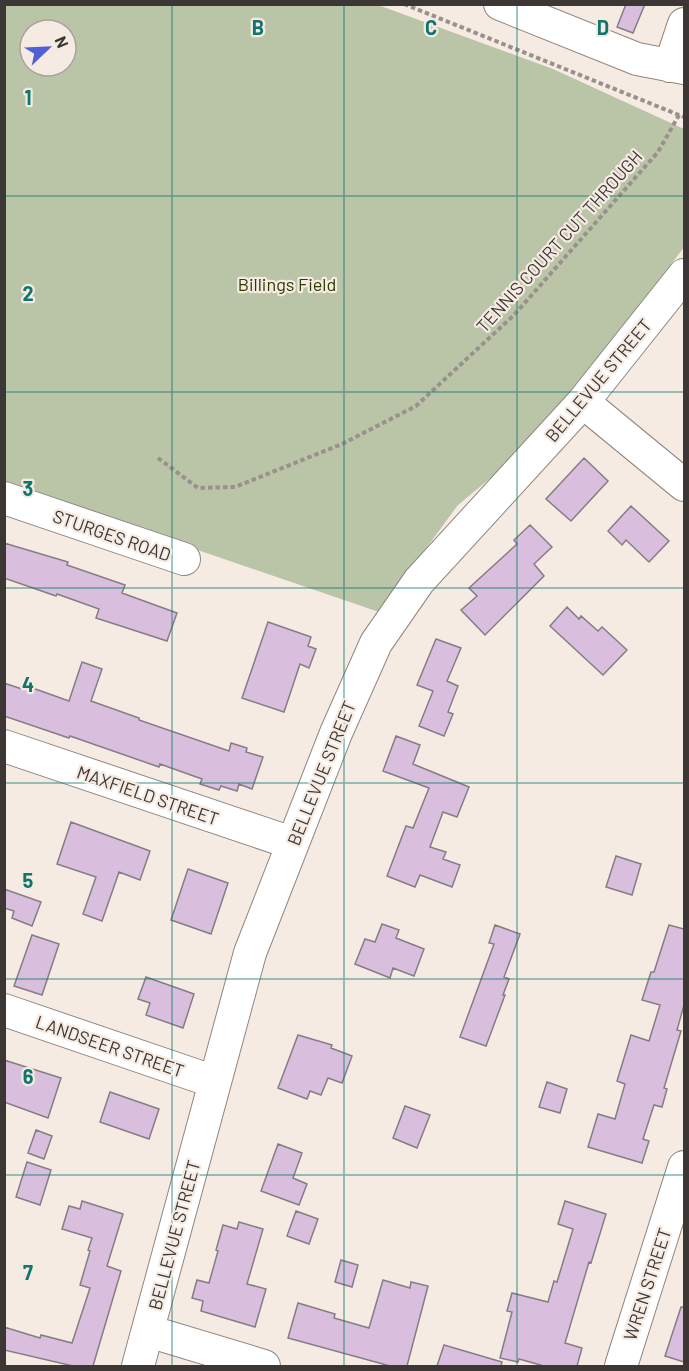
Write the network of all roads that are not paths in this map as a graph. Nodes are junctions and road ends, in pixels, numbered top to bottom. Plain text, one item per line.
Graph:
1 (500, 4) edge
2 (684, 24) edge
3 (677, 67) edge
4 (684, 274) edge
5 (583, 402) junction
6 (684, 485) edge
7 (4, 498) edge
8 (184, 559) dead end
9 (4, 746) edge
10 (292, 843) junction
11 (4, 1010) edge
12 (215, 1082) junction
13 (684, 1167) edge
14 (148, 1331) junction
15 (138, 1366) edge
16 (264, 1366) edge
17 (621, 1366) edge

1 - 3 street
2 - 3 street
4 - 5 street, BELLEVUE STREET
5 - 6 street
5 - 10 street, BELLEVUE STREET
7 - 8 street, STURGES ROAD
9 - 10 street, MAXFIELD STREET
10 - 12 street, BELLEVUE STREET
11 - 12 street, LANDSEER STREET
12 - 14 street, BELLEVUE STREET
13 - 17 street, WREN STREET
14 - 15 street, BELLEVUE STREET
14 - 16 street

